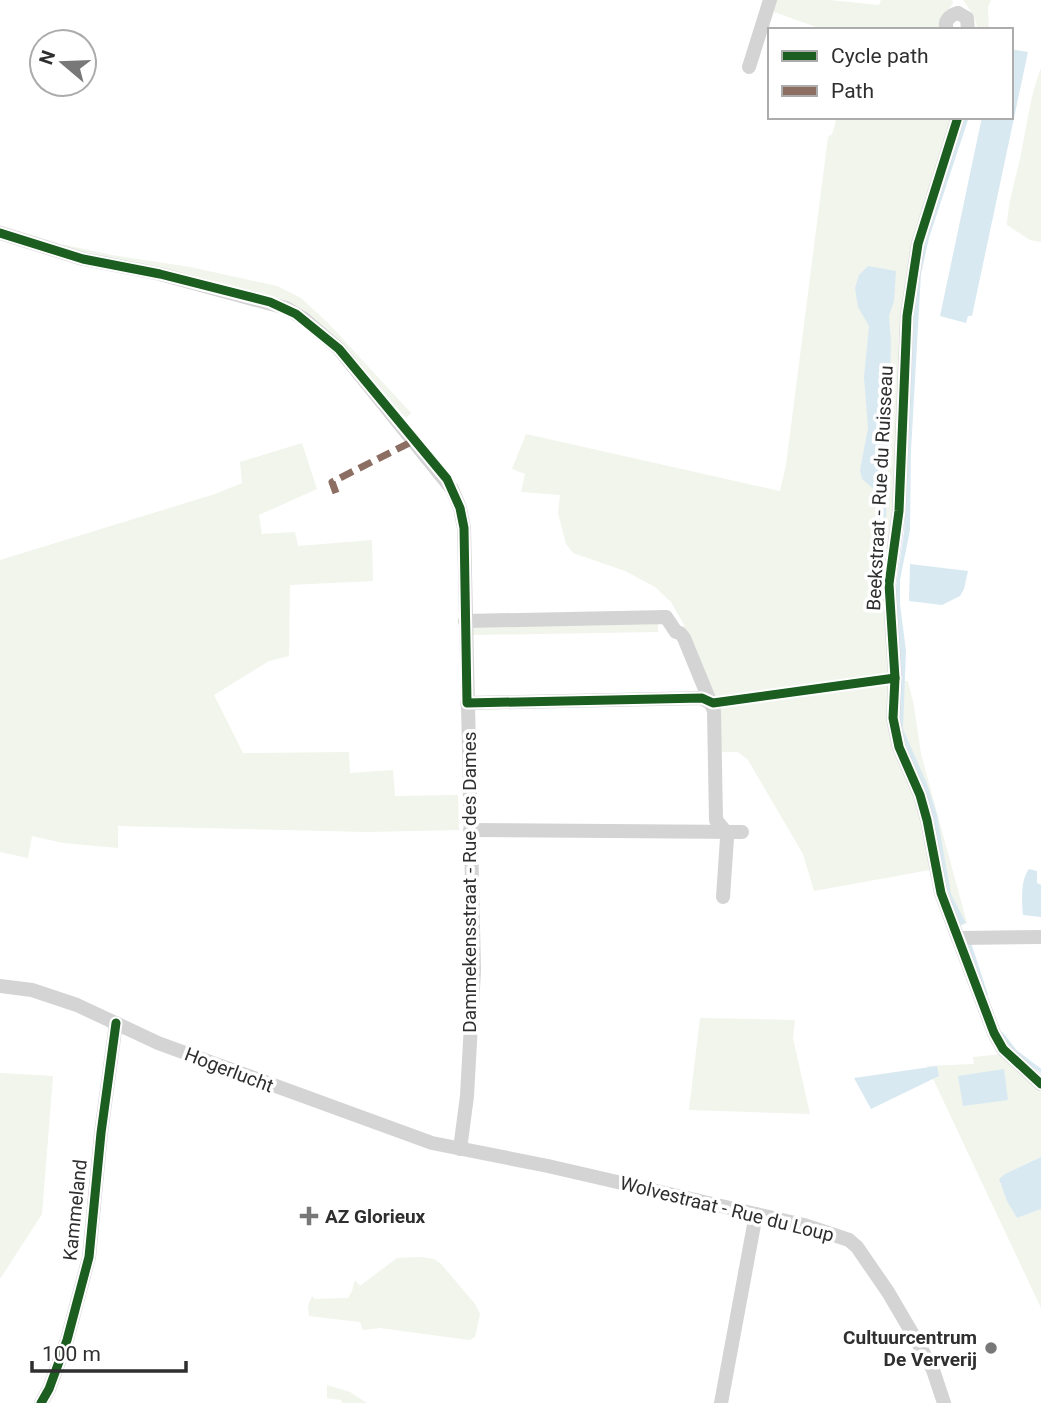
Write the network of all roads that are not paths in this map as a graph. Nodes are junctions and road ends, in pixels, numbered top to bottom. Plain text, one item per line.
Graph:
1 (770, 0) edge
2 (962, 15) edge
3 (947, 28) edge
4 (749, 67) dead end
5 (957, 119) edge
6 (0, 233) edge
7 (465, 621) junction
8 (676, 632) junction
9 (660, 633) dead end
10 (467, 703) junction
11 (710, 703) junction
12 (470, 830) junction
13 (725, 831) junction
14 (742, 832) dead end
15 (723, 897) dead end
16 (1041, 937) edge
17 (965, 938) junction
18 (0, 986) edge
19 (116, 1023) junction
20 (1041, 1084) edge
21 (460, 1149) junction
22 (756, 1214) junction
23 (43, 1399) edge
24 (721, 1403) edge
25 (944, 1403) edge

1 - 4 street
2 - 3 street
5 - 17 street, Beekstraat - Rue du Ruisseau
6 - 7 street, Dammekensstraat - Rue des Dames
7 - 8 street
7 - 10 street, Dammekensstraat - Rue des Dames
8 - 9 street
8 - 11 street
10 - 11 street
10 - 12 street, Dammekensstraat - Rue des Dames
11 - 13 street
12 - 13 street
12 - 21 street, Dammekensstraat - Rue des Dames
13 - 14 street
13 - 15 street
16 - 17 street
17 - 20 street, Beekstraat - Rue du Ruisseau
18 - 19 street, Hogerlucht
19 - 21 street, Hogerlucht
19 - 23 street, Kammeland
21 - 22 street, Wolvestraat - Rue du Loup
22 - 24 street
22 - 25 street, Wolvestraat - Rue du Loup

